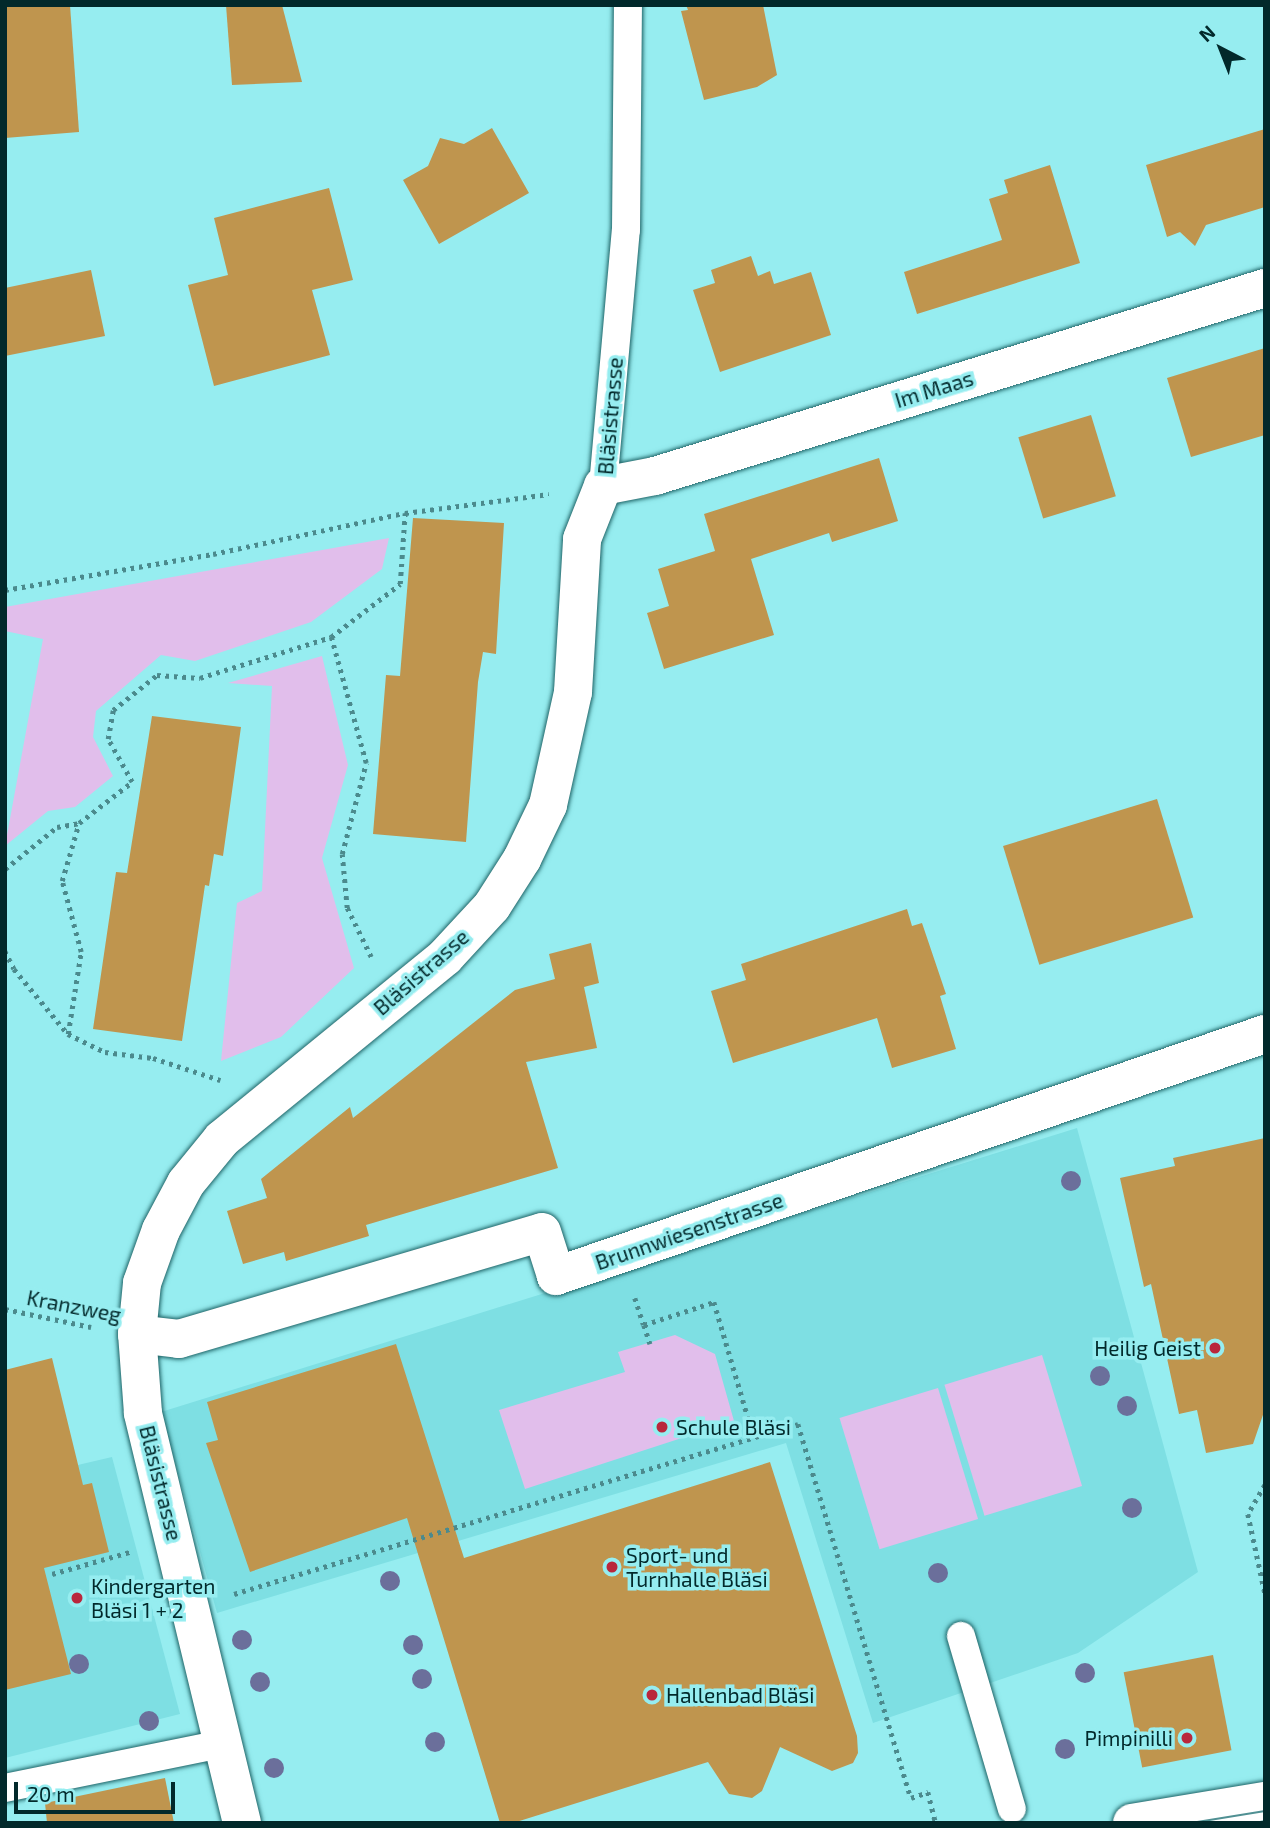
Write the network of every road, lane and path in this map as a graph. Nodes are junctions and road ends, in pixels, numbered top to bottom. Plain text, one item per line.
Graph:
1 (628, 5) edge
2 (1265, 288) edge
3 (603, 486) junction
4 (558, 493) dead end
5 (405, 513) junction
6 (5, 590) edge
7 (331, 637) junction
8 (79, 822) junction
9 (5, 869) edge
10 (5, 951) edge
11 (373, 962) dead end
12 (68, 1034) junction
13 (1265, 1034) edge
14 (228, 1083) dead end
15 (5, 1309) edge
16 (659, 1321) dead end
17 (644, 1325) dead end
18 (137, 1334) junction
19 (650, 1344) dead end
20 (754, 1438) junction
21 (1265, 1485) edge
22 (141, 1549) dead end
23 (51, 1574) dead end
24 (1265, 1593) edge
25 (220, 1598) dead end
26 (961, 1636) dead end
27 (221, 1744) junction
28 (5, 1788) edge
29 (1265, 1801) edge
30 (1012, 1808) dead end
31 (242, 1823) edge
32 (936, 1823) edge
33 (1132, 1823) edge

1 - 3 lane, Bläsistrasse
2 - 3 street, Im Maas
3 - 18 street, Bläsistrasse
4 - 5 path
5 - 6 path
5 - 7 path
7 - 8 path
7 - 11 path
8 - 9 path
8 - 12 path
10 - 12 path
12 - 14 path
13 - 18 street, Brunnwiesenstrasse
15 - 18 path, Kranzweg
16 - 20 path
17 - 19 path
18 - 27 street, Bläsistrasse
20 - 25 path
20 - 32 path
21 - 24 path
22 - 23 path
26 - 30 lane
27 - 28 lane
27 - 31 street, Bläsistrasse
29 - 33 street

